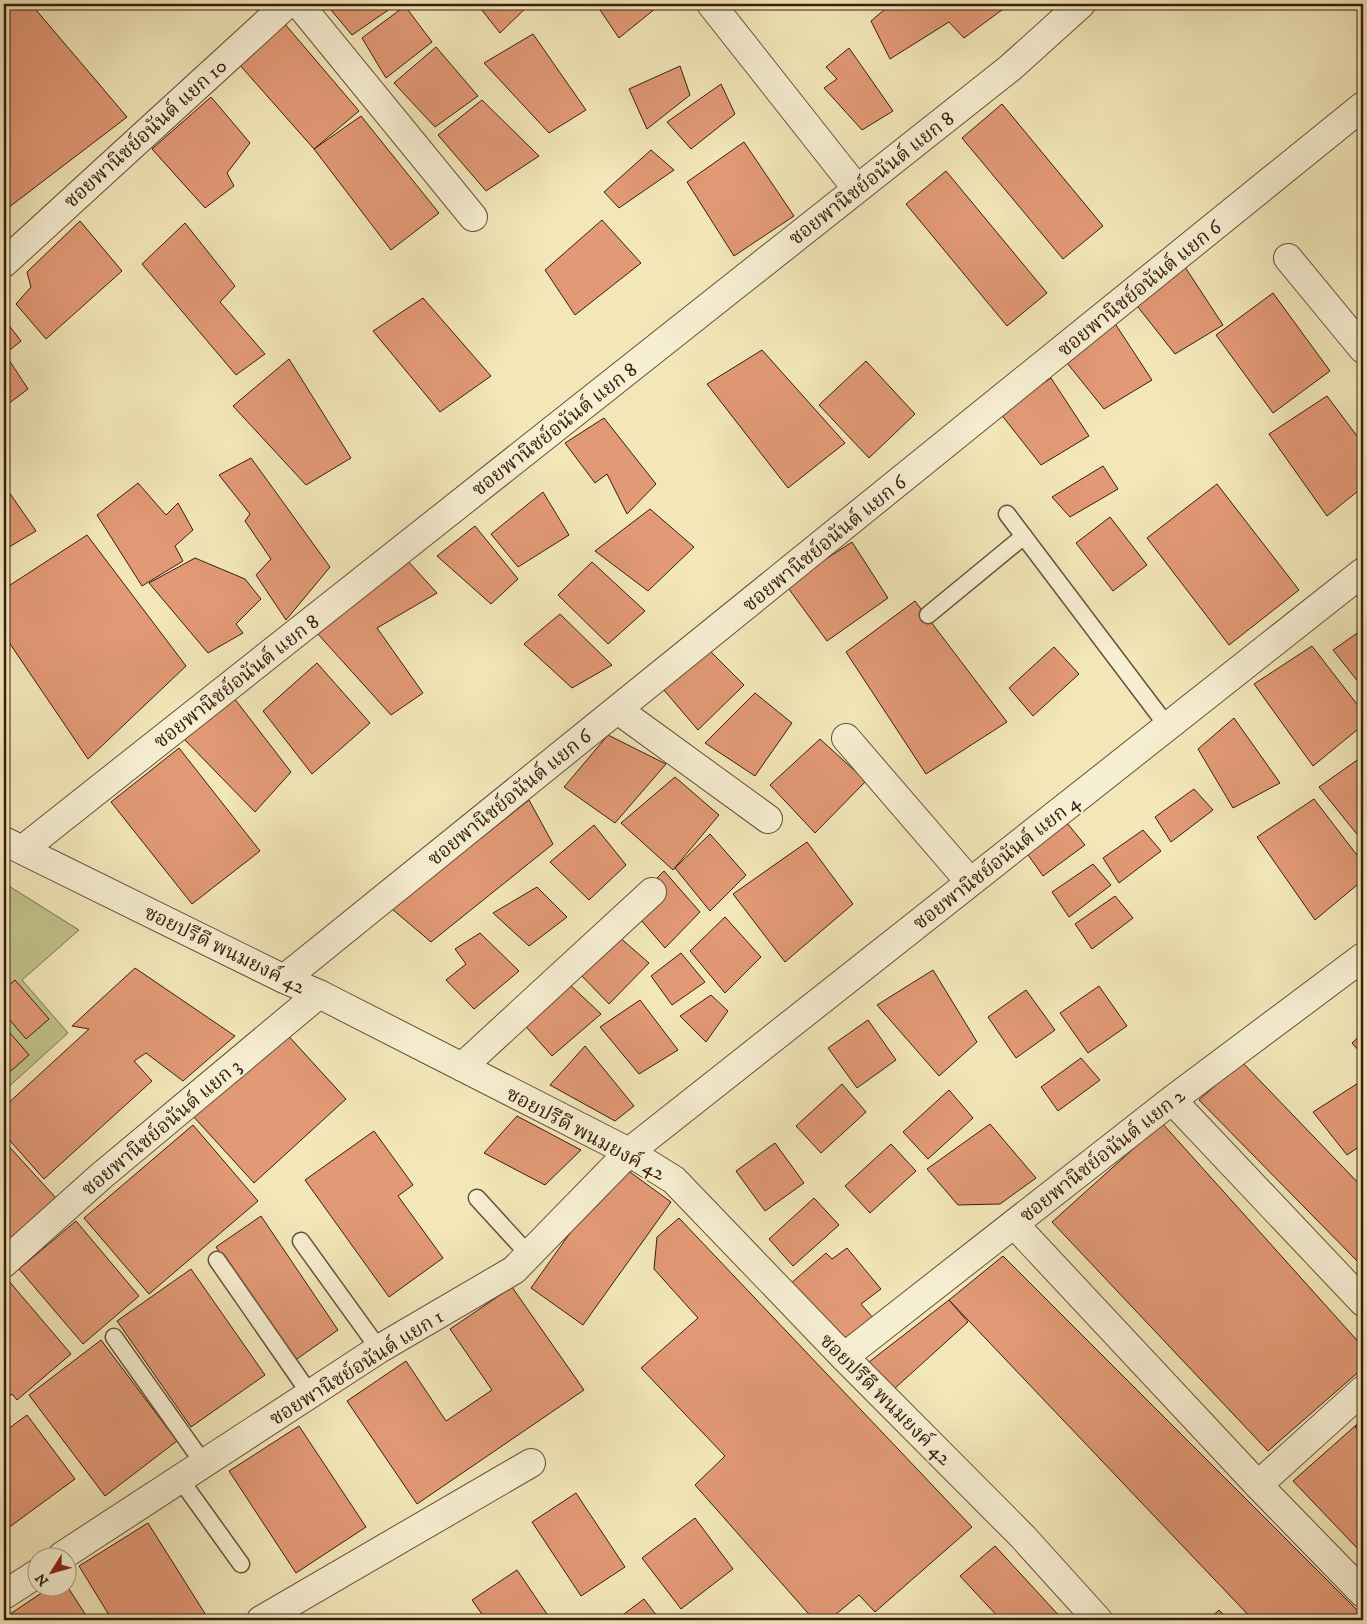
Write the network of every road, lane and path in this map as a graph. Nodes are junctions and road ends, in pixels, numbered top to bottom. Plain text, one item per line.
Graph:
1 (287, 4) edge
2 (300, 4) edge
3 (711, 4) edge
4 (1071, 7) edge
5 (1363, 106) edge
6 (857, 189) junction
7 (473, 217) dead end
8 (1288, 258) dead end
9 (4, 263) edge
10 (1363, 349) edge
11 (1007, 514) dead end
12 (1024, 536) junction
13 (1363, 572) edge
14 (928, 615) dead end
15 (618, 710) junction
16 (1168, 727) junction
17 (846, 738) dead end
18 (768, 819) dead end
19 (13, 846) edge
20 (970, 882) junction
21 (652, 892) dead end
22 (1363, 957) edge
23 (284, 979) junction
24 (319, 994) junction
25 (462, 1067) junction
26 (1172, 1100) junction
27 (629, 1152) junction
28 (477, 1198) dead end
29 (1014, 1224) junction
30 (301, 1241) dead end
31 (529, 1255) junction
32 (217, 1260) dead end
33 (4, 1263) edge
34 (1363, 1302) edge
35 (114, 1337) dead end
36 (378, 1349) junction
37 (844, 1357) junction
38 (1363, 1390) edge
39 (310, 1394) junction
40 (531, 1463) dead end
41 (204, 1464) junction
42 (180, 1479) junction
43 (1258, 1485) junction
44 (77, 1546) edge
45 (241, 1564) dead end
46 (28, 1579) edge
47 (1363, 1592) edge
48 (4, 1595) edge
49 (261, 1620) edge
50 (1098, 1620) edge

1 - 9 street, ซอยพานิชย์อนันต์ แยก 10
2 - 7 street
3 - 6 street
4 - 6 street, ซอยพานิชย์อนันต์ แยก 8
5 - 15 street, ซอยพานิชย์อนันต์ แยก 6
6 - 19 street, ซอยพานิชย์อนันต์ แยก 8
8 - 10 street
11 - 12 lane
12 - 14 lane
12 - 16 lane
13 - 16 street, ซอยพานิชย์อนันต์ แยก 4
15 - 18 street
15 - 23 street, ซอยพานิชย์อนันต์ แยก 6
16 - 20 street, ซอยพานิชย์อนันต์ แยก 4
17 - 20 street
19 - 23 street, ซอยปรีดี พนมยงค์ 42
20 - 27 street, ซอยพานิชย์อนันต์ แยก 4
21 - 25 street
22 - 26 street, ซอยพานิชย์อนันต์ แยก 2
23 - 24 street, ซอยปรีดี พนมยงค์ 42
24 - 25 street, ซอยปรีดี พนมยงค์ 42
24 - 33 street, ซอยพานิชย์อนันต์ แยก 3
25 - 27 street, ซอยปรีดี พนมยงค์ 42
26 - 29 street, ซอยพานิชย์อนันต์ แยก 2
26 - 34 street
27 - 31 street, ซอยพานิชย์อนันต์ แยก 1
27 - 37 street, ซอยปรีดี พนมยงค์ 42
28 - 31 lane
29 - 37 street, ซอยพานิชย์อนันต์ แยก 2
29 - 43 street
30 - 36 lane
31 - 36 street, ซอยพานิชย์อนันต์ แยก 1
32 - 39 lane
35 - 41 lane
36 - 39 street, ซอยพานิชย์อนันต์ แยก 1
37 - 50 street, ซอยปรีดี พนมยงค์ 42
38 - 43 street
39 - 41 street, ซอยพานิชย์อนันต์ แยก 1
40 - 49 street
41 - 42 street, ซอยพานิชย์อนันต์ แยก 1
42 - 44 street, ซอยพานิชย์อนันต์ แยก 1
42 - 45 lane
43 - 47 street
46 - 48 street

